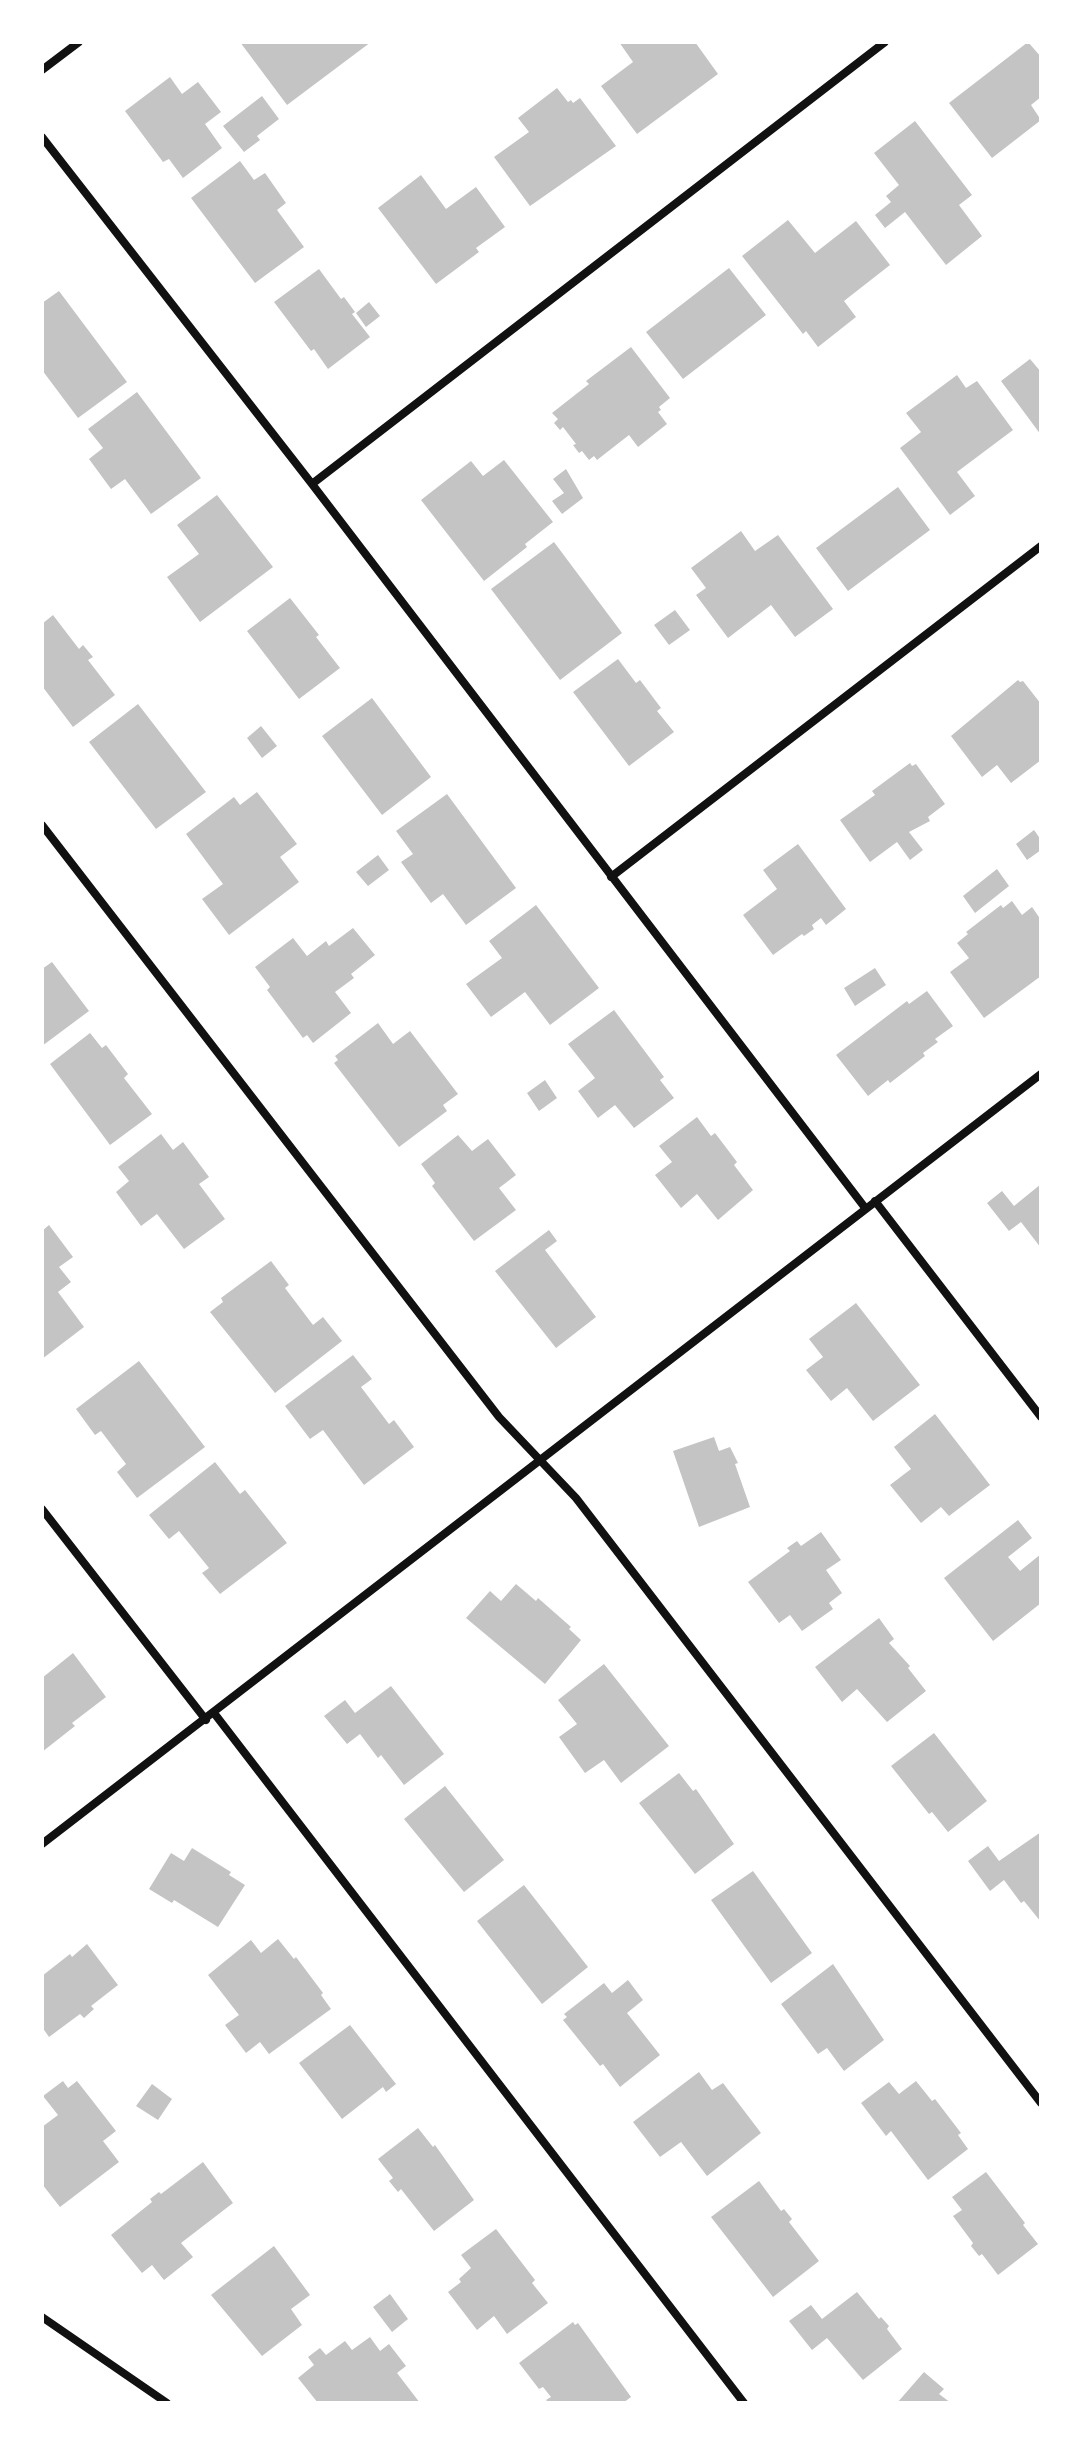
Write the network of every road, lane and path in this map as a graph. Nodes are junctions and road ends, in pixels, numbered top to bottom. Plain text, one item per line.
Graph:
1 (79, 42) edge
2 (885, 42) edge
3 (42, 70) edge
4 (42, 137) edge
5 (312, 484) junction
6 (1041, 546) edge
7 (42, 825) edge
8 (611, 877) junction
9 (1041, 1074) edge
10 (875, 1201) junction
11 (866, 1209) junction
12 (1041, 1417) edge
13 (541, 1461) junction
14 (42, 1509) edge
15 (214, 1713) junction
16 (206, 1720) junction
17 (42, 1844) edge
18 (1041, 2103) edge
19 (42, 2317) edge
20 (167, 2403) edge
21 (744, 2403) edge

1 - 3 street
2 - 5 street
4 - 5 street
5 - 8 street
6 - 8 street
7 - 13 street
8 - 11 street
9 - 10 street
10 - 11 street
10 - 12 street
11 - 13 street
13 - 15 street
13 - 18 street
14 - 16 street
15 - 16 street
15 - 21 street
16 - 17 street
19 - 20 street

